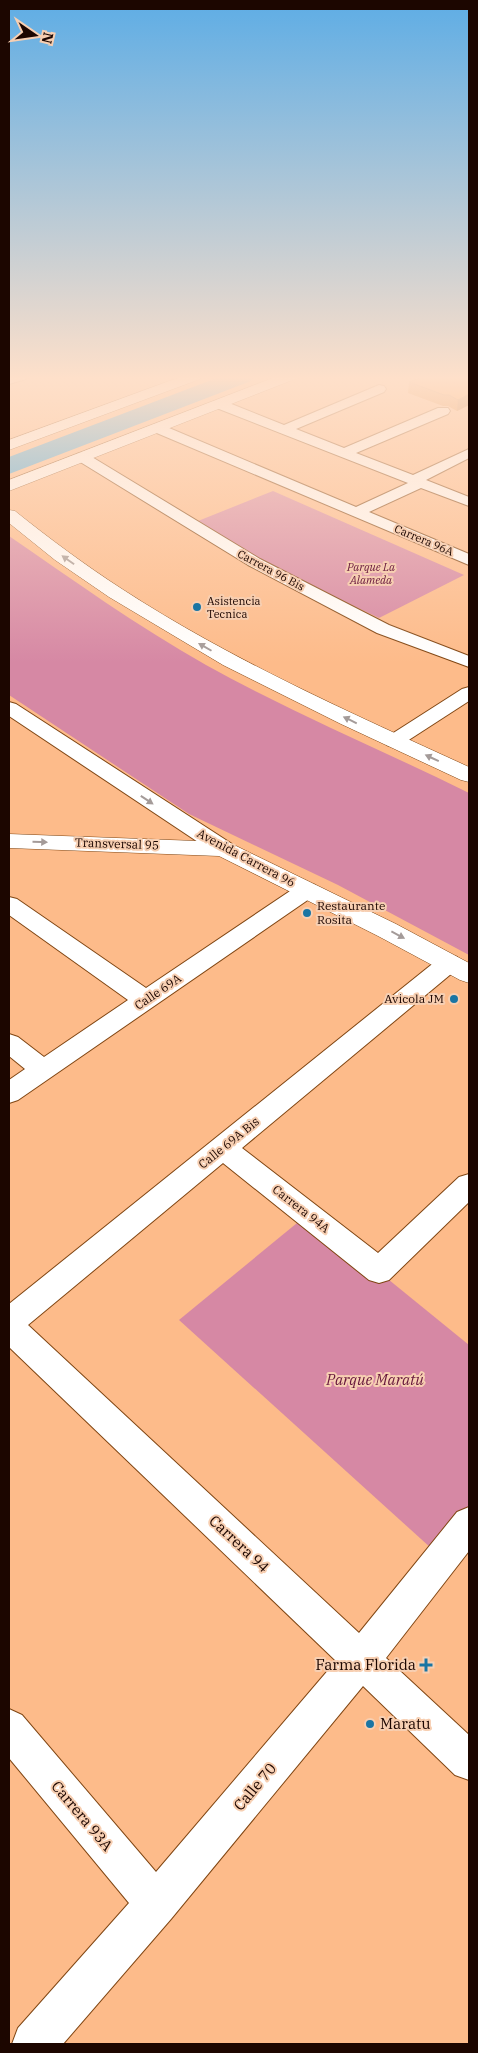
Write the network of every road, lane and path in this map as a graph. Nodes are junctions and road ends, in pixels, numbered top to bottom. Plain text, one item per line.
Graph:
1 (45, 472) edge
2 (106, 472) edge
3 (261, 472) edge
4 (393, 472) edge
5 (434, 472) edge
6 (417, 481) junction
7 (9, 486) edge
8 (469, 502) edge
9 (357, 512) junction
10 (9, 515) edge
11 (469, 560) edge
12 (469, 662) edge
13 (469, 694) edge
14 (9, 708) edge
15 (394, 741) junction
16 (469, 775) edge
17 (9, 841) edge
18 (224, 849) junction
19 (308, 890) junction
20 (9, 904) edge
21 (459, 968) edge
22 (146, 1000) junction
23 (9, 1044) edge
24 (43, 1070) junction
25 (9, 1093) edge
26 (223, 1148) junction
27 (469, 1185) edge
28 (9, 1322) edge
29 (9, 1327) edge
30 (469, 1524) edge
31 (362, 1659) junction
32 (9, 1728) edge
33 (469, 1761) edge
34 (156, 1904) junction
35 (34, 2044) edge

1 - 7 main road
2 - 12 street, Carrera 96 Bis
3 - 9 street, Carrera 96A
4 - 6 street
5 - 6 street
6 - 8 street
6 - 9 street
9 - 11 street, Carrera 96A
15 -> 10 main road
13 - 15 street
14 -> 18 street, Avenida Carrera 96
16 -> 15 main road
17 -> 18 main road, Transversal 95
18 - 19 main road, Avenida Carrera 96
19 -> 21 main road, Avenida Carrera 96
19 - 22 street, Calle 69A
20 - 22 street
21 - 26 street, Calle 69A Bis
22 - 24 street, Calle 69A
23 - 24 street
24 - 25 street, Calle 69A
26 - 27 street, Carrera 94A
26 - 28 street, Calle 69A Bis
29 - 31 street, Carrera 94
30 - 31 street, Calle 70
31 - 33 street, Carrera 94
31 - 34 street, Calle 70
32 - 34 street, Carrera 93A
34 - 35 street, Calle 70

